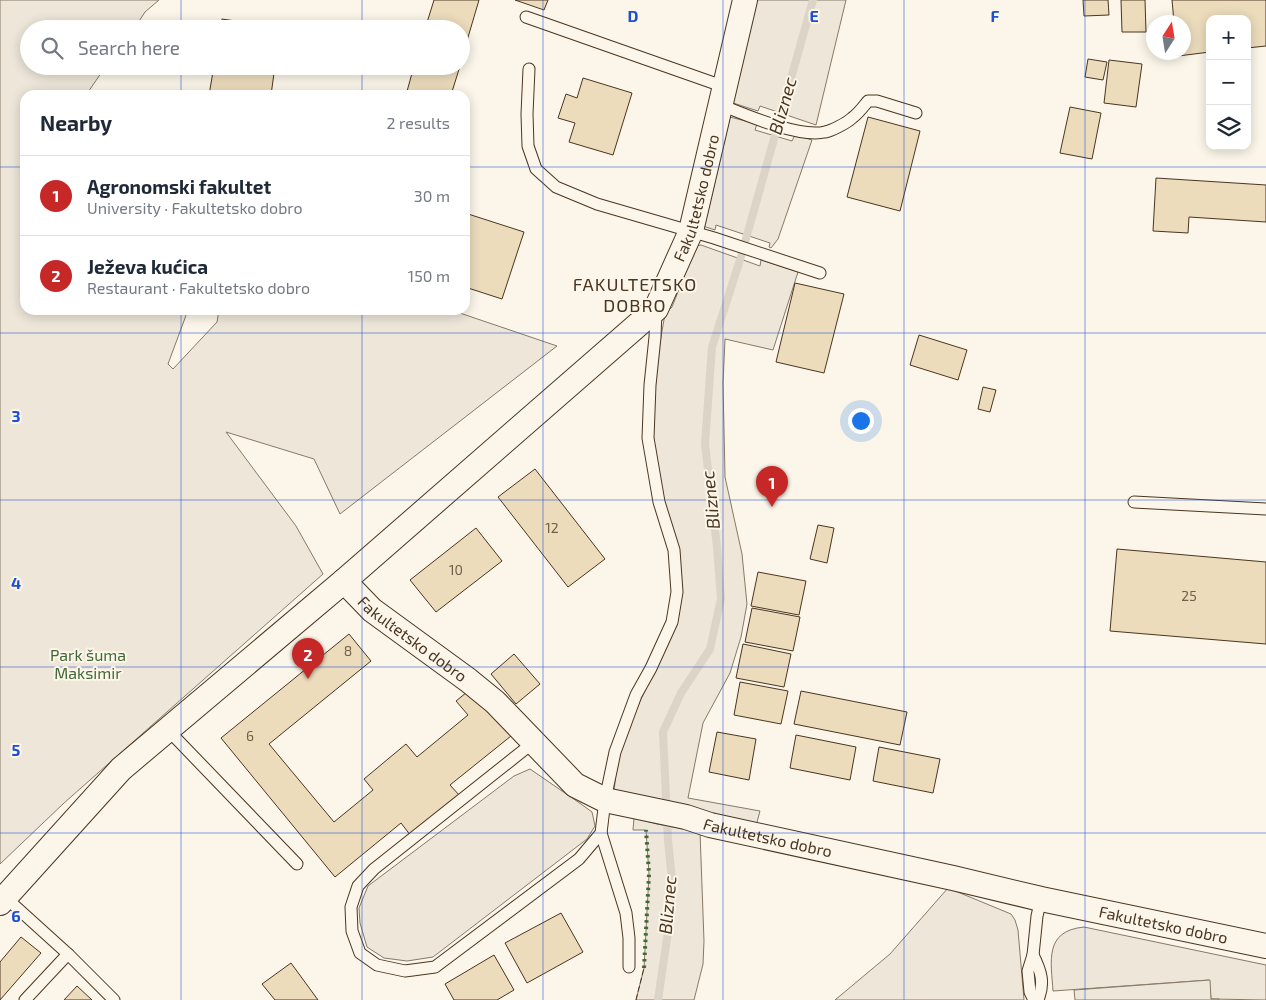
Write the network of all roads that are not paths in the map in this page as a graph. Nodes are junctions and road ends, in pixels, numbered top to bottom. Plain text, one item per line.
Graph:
1 (745, 0) edge
2 (526, 17) dead end
3 (529, 70) dead end
4 (723, 96) junction
5 (916, 113) dead end
6 (691, 231) junction
7 (820, 273) dead end
8 (656, 309) junction
9 (1134, 502) dead end
10 (1266, 509) edge
11 (344, 581) junction
12 (168, 730) junction
13 (534, 742) junction
14 (604, 800) junction
15 (601, 833) junction
16 (296, 864) dead end
17 (1041, 899) junction
18 (2, 900) edge
19 (1266, 946) edge
20 (68, 954) junction
21 (1032, 955) junction
22 (629, 967) dead end
23 (25, 1000) edge
24 (114, 1000) edge
25 (1034, 1000) edge
26 (1038, 1000) edge

1 - 4 street, Fakultetsko dobro
2 - 4 lane
3 - 6 lane
4 - 5 lane
4 - 6 street, Fakultetsko dobro
6 - 7 lane
6 - 8 street, Fakultetsko dobro
8 - 11 street, Fakultetsko dobro
8 - 14 lane
9 - 10 lane
11 - 12 street, Fakultetsko dobro
11 - 13 street, Fakultetsko dobro
12 - 16 lane
12 - 18 street, Fakultetsko dobro
13 - 14 street, Fakultetsko dobro
13 - 15 lane
14 - 15 lane
14 - 17 street, Fakultetsko dobro
15 - 22 lane
17 - 19 street, Fakultetsko dobro
17 - 21 lane
18 - 20 lane
20 - 23 lane
20 - 24 lane
21 - 25 lane
21 - 26 lane

